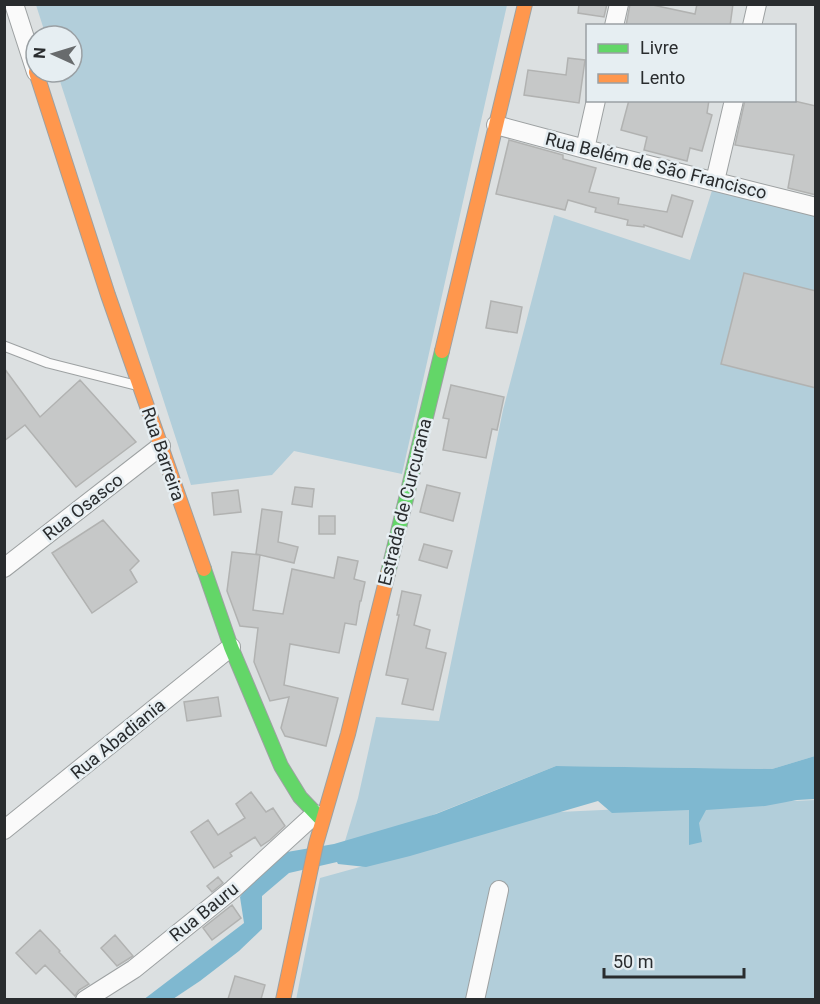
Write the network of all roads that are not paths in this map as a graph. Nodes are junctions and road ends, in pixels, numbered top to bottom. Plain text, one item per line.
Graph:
1 (14, 4) edge
2 (525, 4) edge
3 (618, 4) edge
4 (757, 4) edge
5 (614, 24) edge
6 (752, 24) edge
7 (24, 35) edge
8 (40, 84) edge
9 (596, 102) edge
10 (734, 102) edge
11 (496, 125) junction
12 (585, 149) junction
13 (716, 181) junction
14 (816, 207) edge
15 (4, 346) edge
16 (140, 386) junction
17 (161, 446) junction
18 (4, 568) edge
19 (231, 647) junction
20 (319, 817) junction
21 (4, 830) edge
22 (499, 891) dead end
23 (85, 999) edge
24 (283, 999) edge
25 (475, 999) edge

1 - 7 street, Rua Barreira
2 - 11 main road, Estrada de Curcurana
3 - 5 street
4 - 6 street
8 - 16 main road, Rua Barreira
9 - 12 street
10 - 13 street
11 - 12 street, Rua Belém de São Francisco
11 - 20 main road, Estrada de Curcurana
12 - 13 street, Rua Belém de São Francisco
13 - 14 street, Rua Belém de São Francisco
15 - 16 lane
16 - 17 main road, Rua Barreira
17 - 18 street, Rua Osasco
17 - 19 main road, Rua Barreira
19 - 20 main road, Rua Barreira
19 - 21 street, Rua Abadiania
20 - 23 street, Rua Bauru
20 - 24 main road, Estrada de Curcurana
22 - 25 street

